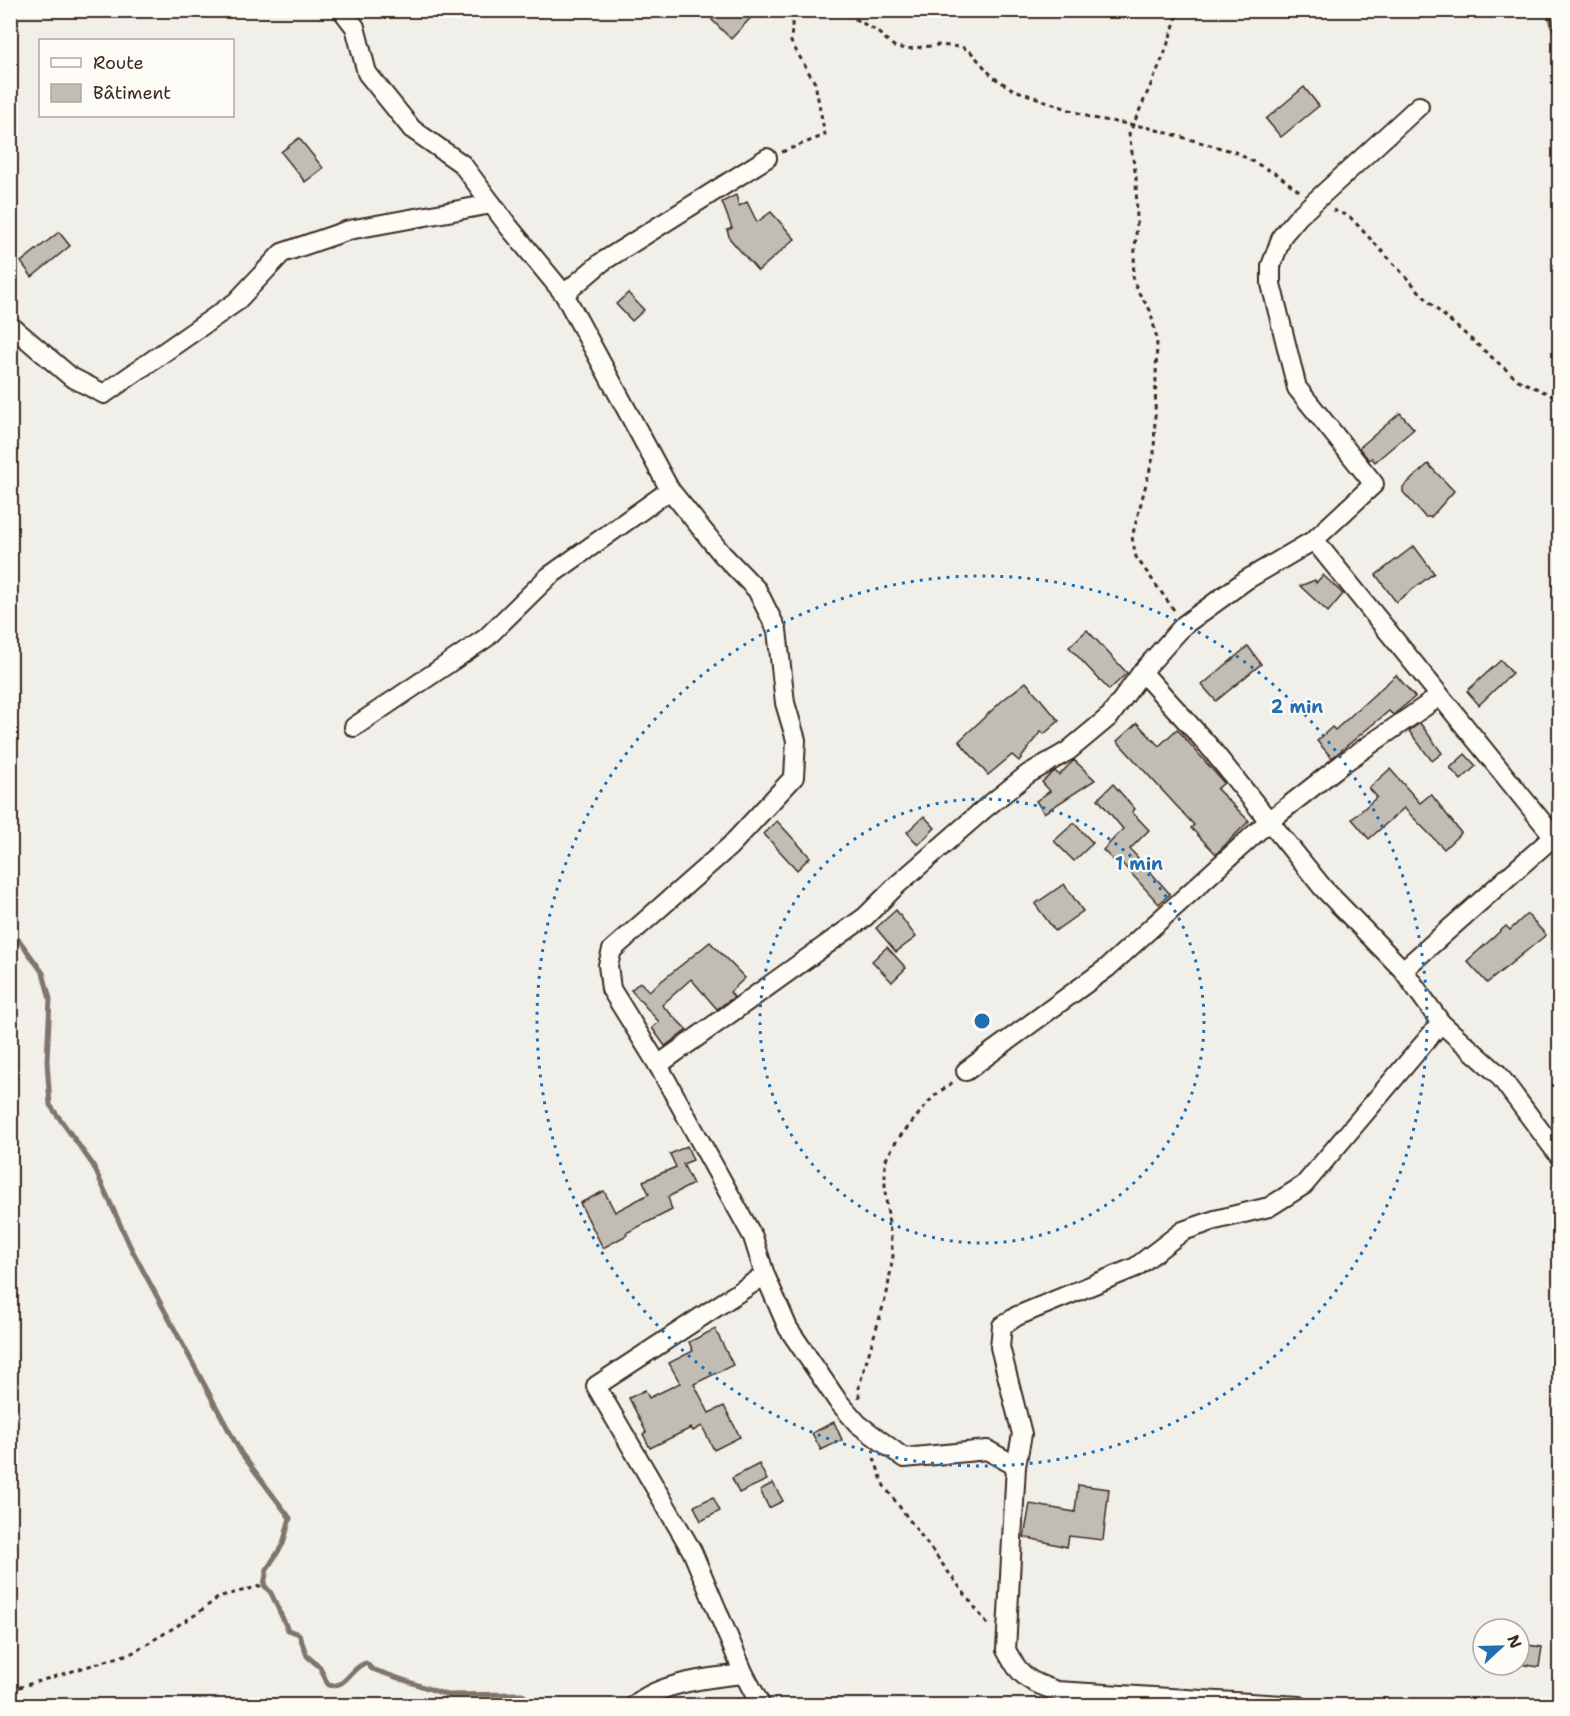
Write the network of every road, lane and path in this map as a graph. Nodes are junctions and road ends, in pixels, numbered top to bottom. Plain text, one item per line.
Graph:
1 (342, 10) edge
2 (793, 10) edge
3 (839, 10) edge
4 (1179, 10) edge
5 (1419, 106) dead end
6 (1134, 124) junction
7 (767, 158) joint
8 (1315, 203) junction
9 (492, 204) junction
10 (564, 294) junction
11 (10, 325) edge
12 (1560, 399) edge
13 (670, 490) junction
14 (1314, 540) junction
15 (1184, 625) junction
16 (1142, 672) junction
17 (1440, 696) junction
18 (354, 727) dead end
19 (1269, 821) junction
20 (1556, 840) edge
21 (1402, 970) junction
22 (1441, 1023) junction
23 (658, 1065) junction
24 (966, 1071) joint
25 (1560, 1157) edge
26 (765, 1275) junction
27 (858, 1424) junction
28 (1016, 1466) junction
29 (264, 1585) dead end
30 (1006, 1650) junction
31 (744, 1674) junction
32 (10, 1690) edge
33 (1195, 1702) edge
34 (634, 1706) edge
35 (761, 1706) edge
36 (1299, 1706) edge

1 - 9 street
2 - 7 path
3 - 6 path
4 - 6 path
5 - 8 street
6 - 8 path
6 - 15 path
7 - 10 street
8 - 12 path
8 - 14 street
9 - 10 street
9 - 11 street
10 - 13 street
13 - 18 street
13 - 23 street
14 - 15 street
14 - 17 street
15 - 16 street
16 - 19 street
16 - 23 street
17 - 19 street
17 - 20 street
19 - 21 street
19 - 24 street
20 - 21 street
21 - 22 street
22 - 25 street
22 - 28 street
23 - 26 street
24 - 27 path
26 - 27 street
26 - 31 street
27 - 28 street
27 - 30 path
28 - 30 street
29 - 32 path
30 - 33 street
31 - 34 street
31 - 35 street
33 - 36 street

